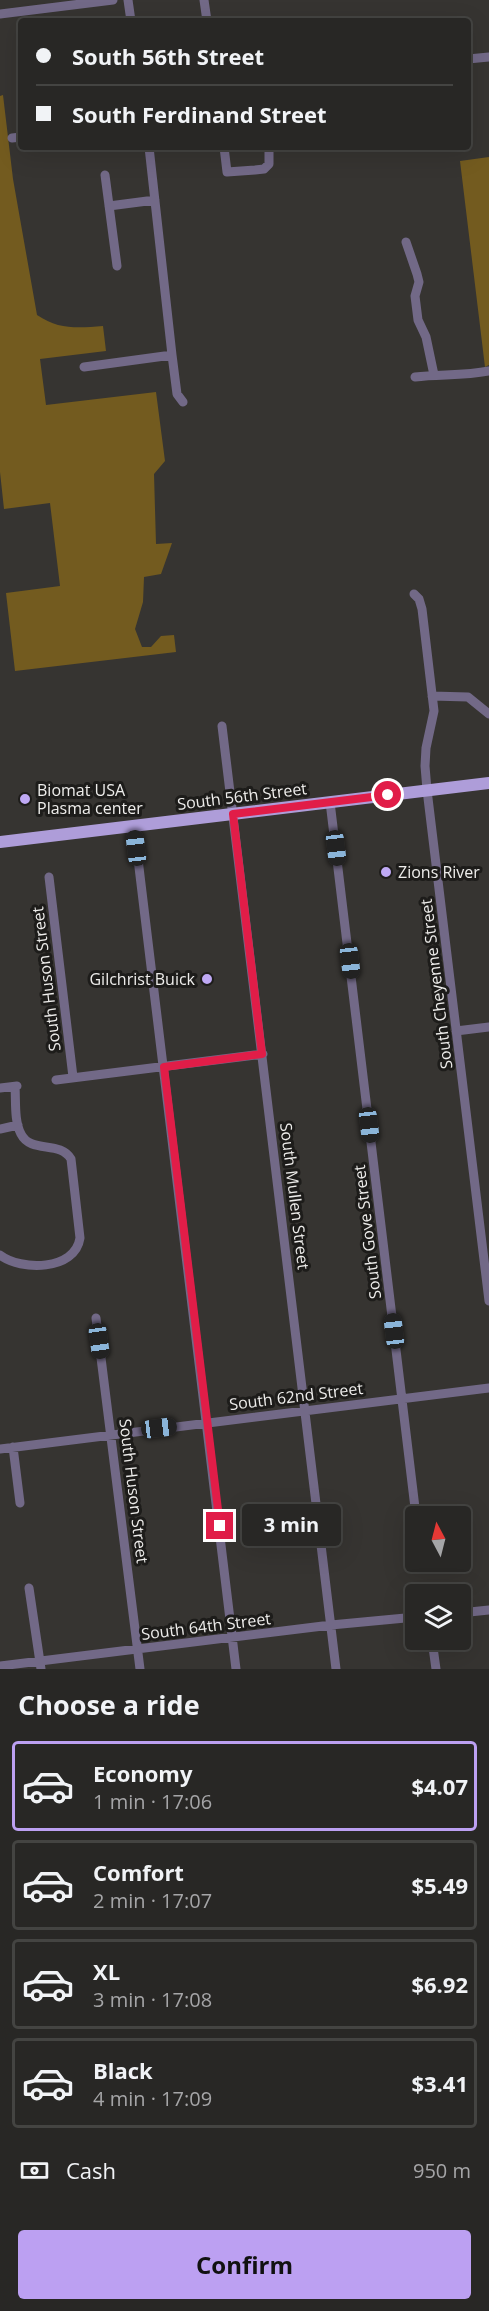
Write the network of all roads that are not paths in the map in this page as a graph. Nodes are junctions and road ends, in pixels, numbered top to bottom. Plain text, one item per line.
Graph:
1 (113, 0) edge
2 (128, 0) edge
3 (204, 0) edge
4 (0, 14) edge
5 (131, 18) edge
6 (207, 18) edge
7 (489, 57) edge
8 (471, 59) edge
9 (149, 150) edge
10 (224, 150) edge
11 (268, 151) dead end
12 (105, 175) dead end
13 (154, 200) junction
14 (109, 206) junction
15 (406, 242) dead end
16 (117, 266) dead end
17 (172, 355) junction
18 (84, 367) dead end
19 (489, 371) edge
20 (434, 375) junction
21 (415, 377) dead end
22 (183, 402) dead end
23 (414, 594) dead end
24 (432, 696) junction
25 (489, 714) edge
26 (222, 726) dead end
27 (489, 783) edge
28 (427, 790) junction
29 (330, 802) junction
30 (233, 814) junction
31 (134, 826) junction
32 (0, 842) edge
33 (49, 877) dead end
34 (489, 1027) edge
35 (456, 1031) junction
36 (262, 1054) junction
37 (164, 1067) junction
38 (73, 1077) junction
39 (56, 1080) dead end
40 (0, 1088) edge
41 (18, 1125) junction
42 (0, 1129) edge
43 (0, 1255) edge
44 (489, 1301) edge
45 (96, 1318) dead end
46 (489, 1388) edge
47 (402, 1398) junction
48 (306, 1410) junction
49 (207, 1422) junction
50 (112, 1434) junction
51 (13, 1447) junction
52 (0, 1449) edge
53 (20, 1503) dead end
54 (415, 1506) edge
55 (29, 1588) dead end
56 (489, 1610) edge
57 (471, 1612) edge
58 (405, 1618) edge
59 (331, 1625) junction
60 (233, 1638) junction
61 (138, 1650) junction
62 (433, 1650) edge
63 (0, 1666) edge
64 (41, 1666) edge
65 (140, 1669) edge
66 (236, 1669) edge
67 (336, 1669) edge
68 (436, 1669) edge

1 - 4 street
2 - 5 street
3 - 6 street
7 - 8 street
9 - 13 street
10 - 11 street
12 - 14 street
13 - 14 street
13 - 17 street
14 - 16 street
15 - 20 street
17 - 18 street
17 - 22 street
19 - 20 street
20 - 21 street
23 - 24 street, South Cheyenne Street
24 - 25 street
24 - 28 street, South Cheyenne Street
26 - 30 street, South Mullen Street
27 - 28 main road, South 56th Street
28 - 29 main road, South 56th Street
28 - 35 street, South Cheyenne Street
29 - 30 main road, South 56th Street
29 - 47 street, South Gove Street
30 - 31 main road, South 56th Street
30 - 36 street, South Mullen Street
31 - 32 main road, South 56th Street
31 - 37 street
33 - 38 street, South Huson Street
34 - 35 street
35 - 44 street, South Cheyenne Street
36 - 37 street
36 - 48 street, South Mullen Street
37 - 38 street
37 - 49 street
38 - 39 street
40 - 41 street
41 - 42 street
41 - 43 street
45 - 50 street, South Huson Street
46 - 47 street, South 62nd Street
47 - 48 street, South 62nd Street
47 - 54 street, South Gove Street
48 - 49 street, South 62nd Street
48 - 59 street, South Mullen Street
49 - 50 street, South 62nd Street
49 - 60 street
50 - 51 street, South 62nd Street
50 - 61 street, South Huson Street
51 - 52 street, South 62nd Street
51 - 53 street
55 - 64 street
56 - 57 street
58 - 59 street, South 64th Street
59 - 60 street, South 64th Street
59 - 67 street, South Mullen Street
60 - 61 street, South 64th Street
60 - 66 street
61 - 64 street, South 64th Street
61 - 65 street, South Huson Street
62 - 68 street
63 - 64 street, South 64th Street

